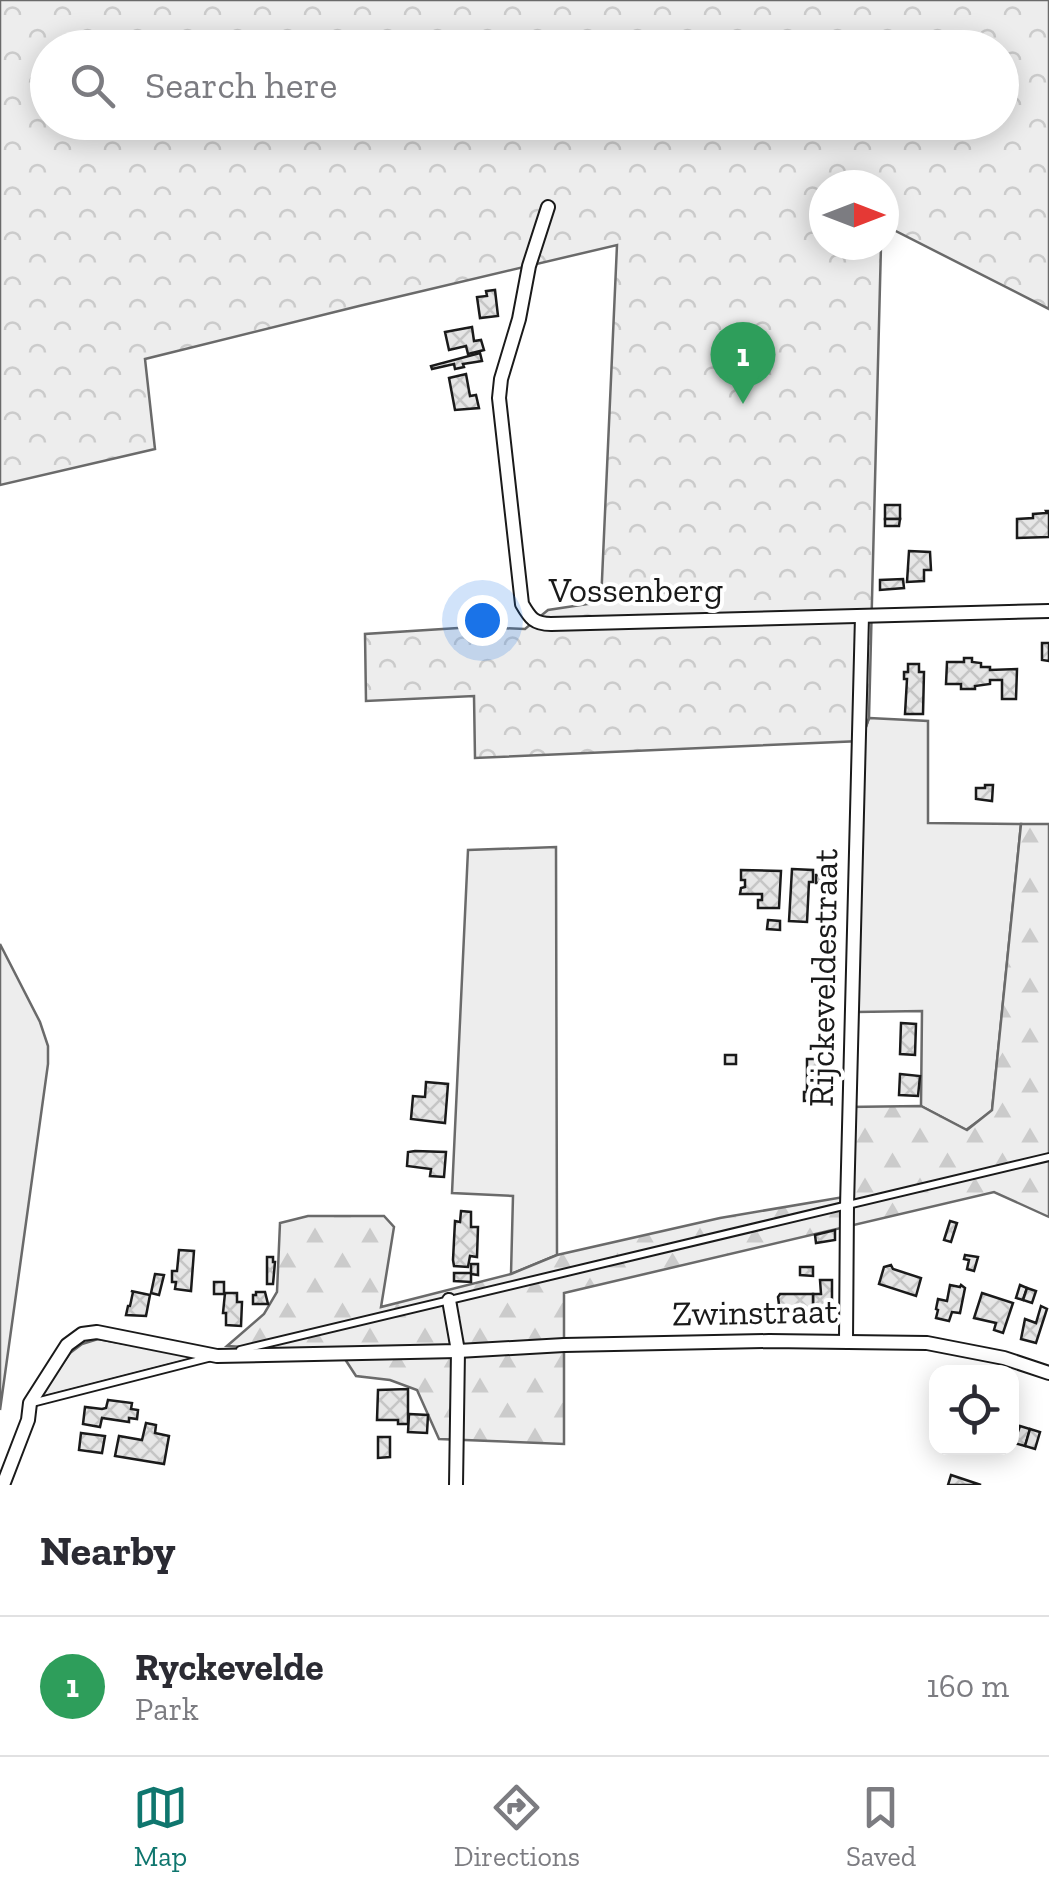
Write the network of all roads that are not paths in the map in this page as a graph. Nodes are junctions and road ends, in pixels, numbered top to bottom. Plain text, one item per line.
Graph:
1 (548, 207) dead end
2 (1049, 612) edge
3 (862, 616) junction
4 (1049, 1157) edge
5 (847, 1206) junction
6 (449, 1300) junction
7 (846, 1341) junction
8 (458, 1351) junction
9 (217, 1356) junction
10 (1049, 1373) edge
11 (30, 1403) junction
12 (2, 1485) edge
13 (456, 1485) edge

1 - 3 street, Vossenberg
2 - 3 street, Vossenberg
3 - 5 street, Rijckeveldestraat
4 - 5 lane
5 - 6 lane
5 - 7 street, Rijckeveldestraat
6 - 8 street
6 - 9 lane
7 - 8 street, Zwinstraat
7 - 10 street, Zwinstraat
8 - 9 street, Zwinstraat
8 - 13 street
9 - 11 lane
9 - 11 street, Zwinstraat
11 - 12 street

